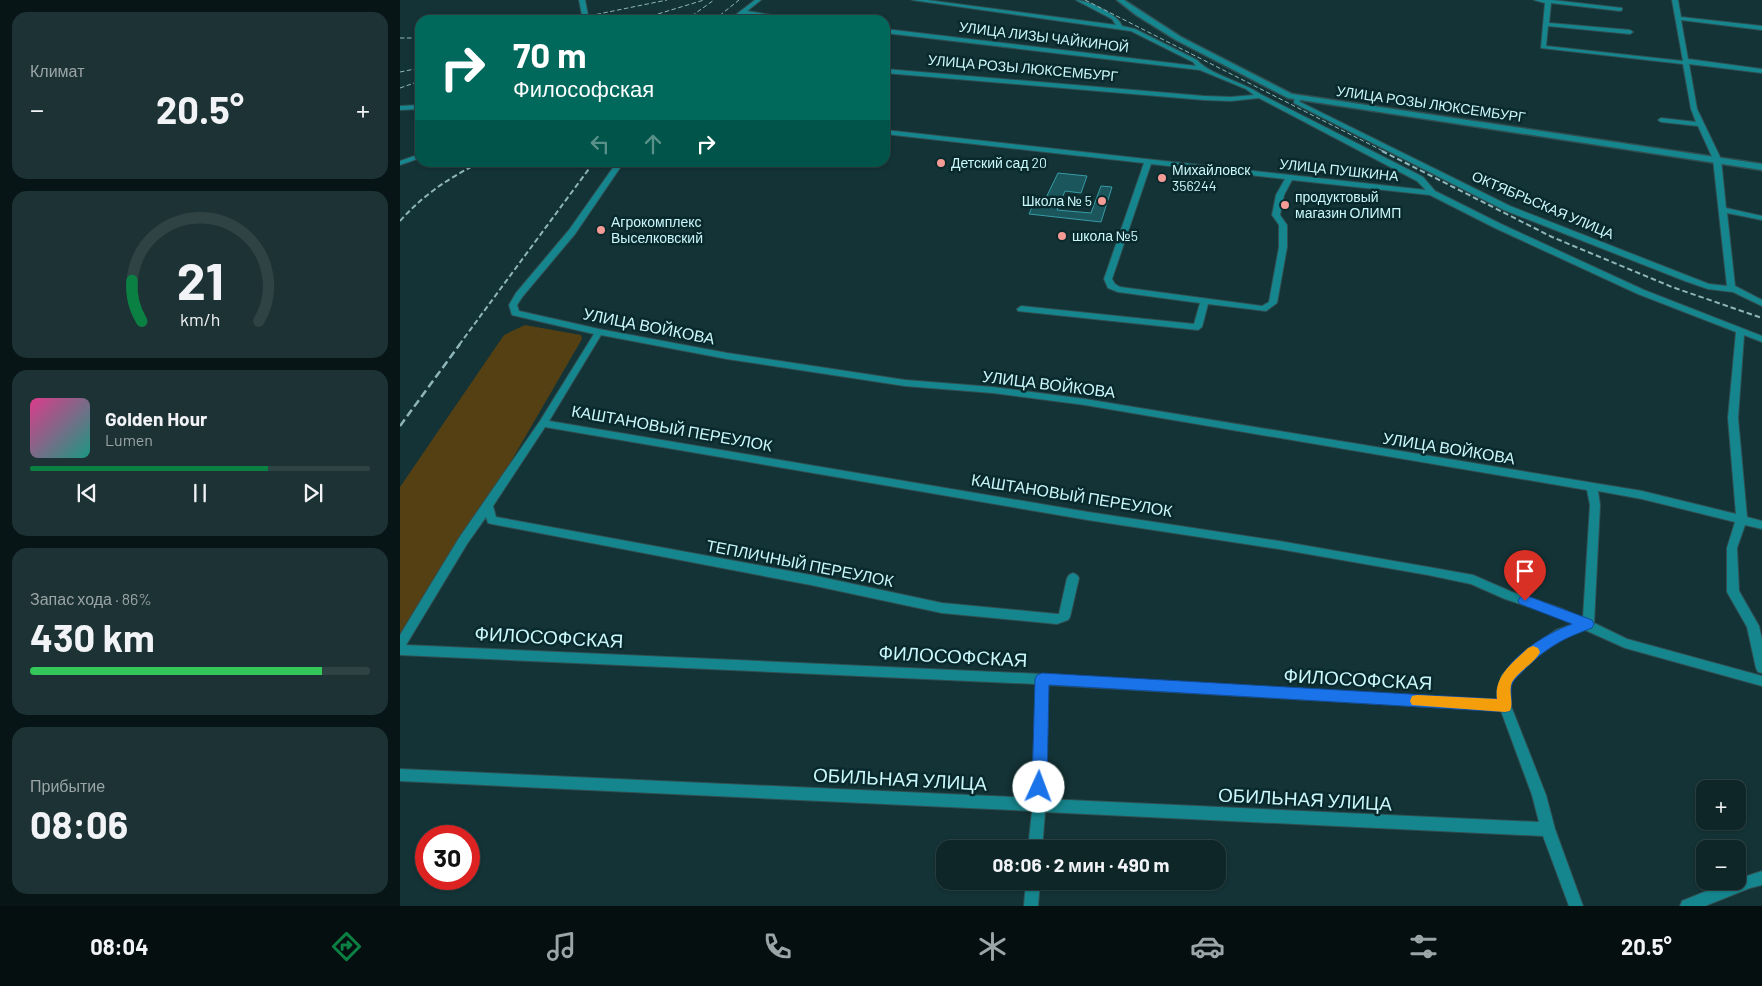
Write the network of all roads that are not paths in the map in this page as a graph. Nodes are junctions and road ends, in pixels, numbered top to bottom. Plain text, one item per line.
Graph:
1 (582, 0) edge
2 (758, 0) edge
3 (915, 0) edge
4 (1079, 0) edge
5 (1120, 0) edge
6 (1537, 0) edge
7 (1675, 0) edge
8 (1548, 2) junction
9 (1620, 9) dead end
10 (742, 12) junction
11 (585, 15) edge
12 (738, 15) edge
13 (763, 15) edge
14 (1678, 18) junction
15 (1546, 24) junction
16 (1119, 27) junction
17 (1762, 28) edge
18 (890, 31) edge
19 (1630, 32) dead end
20 (1686, 62) junction
21 (1201, 68) junction
22 (890, 71) edge
23 (1762, 71) edge
24 (1260, 96) junction
25 (1297, 97) junction
26 (415, 107) edge
27 (400, 108) edge
28 (1661, 120) dead end
29 (1701, 124) junction
30 (890, 133) edge
31 (415, 158) edge
32 (1717, 159) junction
33 (1148, 162) junction
34 (400, 163) edge
35 (618, 167) edge
36 (1762, 167) edge
37 (1289, 178) junction
38 (1432, 193) junction
39 (1723, 210) junction
40 (1762, 218) edge
41 (1733, 288) junction
42 (1205, 301) junction
43 (1762, 302) edge
44 (1021, 309) dead end
45 (600, 332) junction
46 (1740, 332) junction
47 (1762, 339) edge
48 (543, 423) junction
49 (1592, 487) junction
50 (488, 506) junction
51 (1742, 519) junction
52 (1762, 525) edge
53 (1073, 578) dead end
54 (1588, 624) junction
55 (400, 645) edge
56 (400, 650) edge
57 (1762, 668) edge
58 (1042, 679) junction
59 (1762, 681) edge
60 (1505, 706) junction
61 (400, 775) edge
62 (1039, 805) junction
63 (1548, 829) junction
64 (1036, 840) edge
65 (1762, 878) edge
66 (1032, 890) edge
67 (1031, 906) edge
68 (1576, 906) edge
69 (1687, 906) edge

1 - 11 street
2 - 10 street
3 - 16 street
4 - 16 street
5 - 25 main road, УЛИЦА РОЗЫ ЛЮКСЕМБУРГ
6 - 8 street
7 - 14 street
8 - 9 street
8 - 15 street
10 - 12 street
10 - 13 street
14 - 17 street
14 - 20 street
15 - 19 street
15 - 20 street
16 - 21 street
18 - 21 street, УЛИЦА ЛИЗЫ ЧАЙКИНОЙ
20 - 23 street
20 - 29 street
21 - 24 street
22 - 24 street, УЛИЦА РОЗЫ ЛЮКСЕМБУРГ
24 - 38 street
25 - 32 main road, УЛИЦА РОЗЫ ЛЮКСЕМБУРГ
25 - 41 street, ОКТЯБРЬСКАЯ УЛИЦА
26 - 27 street
28 - 29 street
29 - 32 street
30 - 33 street, УЛИЦА ПУШКИНА
31 - 34 street
32 - 36 main road, УЛИЦА РОЗЫ ЛЮКСЕМБУРГ
32 - 39 street
33 - 37 street, УЛИЦА ПУШКИНА
33 - 42 street
35 - 45 street, УЛИЦА ВОЙКОВА
37 - 38 street, УЛИЦА ПУШКИНА
37 - 42 street
38 - 46 street, УЛИЦА ПУШКИНА
39 - 40 street
39 - 41 street
41 - 43 street, ОКТЯБРЬСКАЯ УЛИЦА
42 - 44 street
45 - 48 street
45 - 49 street, УЛИЦА ВОЙКОВА
46 - 47 street, УЛИЦА ПУШКИНА
46 - 51 street
48 - 50 street
48 - 54 street, КАШТАНОВЫЙ ПЕРЕУЛОК
49 - 51 street, УЛИЦА ВОЙКОВА
49 - 54 street
50 - 53 street, ТЕПЛИЧНЫЙ ПЕРЕУЛОК
50 - 55 street
51 - 52 street, УЛИЦА ВОЙКОВА
51 - 57 street
54 - 59 street, КАШТАНОВЫЙ ПЕРЕУЛОК
54 - 60 street
56 - 58 street, ФИЛОСОФСКАЯ
58 - 60 street, ФИЛОСОФСКАЯ
58 - 62 street
60 - 63 street
61 - 62 street, ОБИЛЬНАЯ УЛИЦА
62 - 63 street, ОБИЛЬНАЯ УЛИЦА
62 - 64 street
63 - 68 street
65 - 69 street
66 - 67 street

